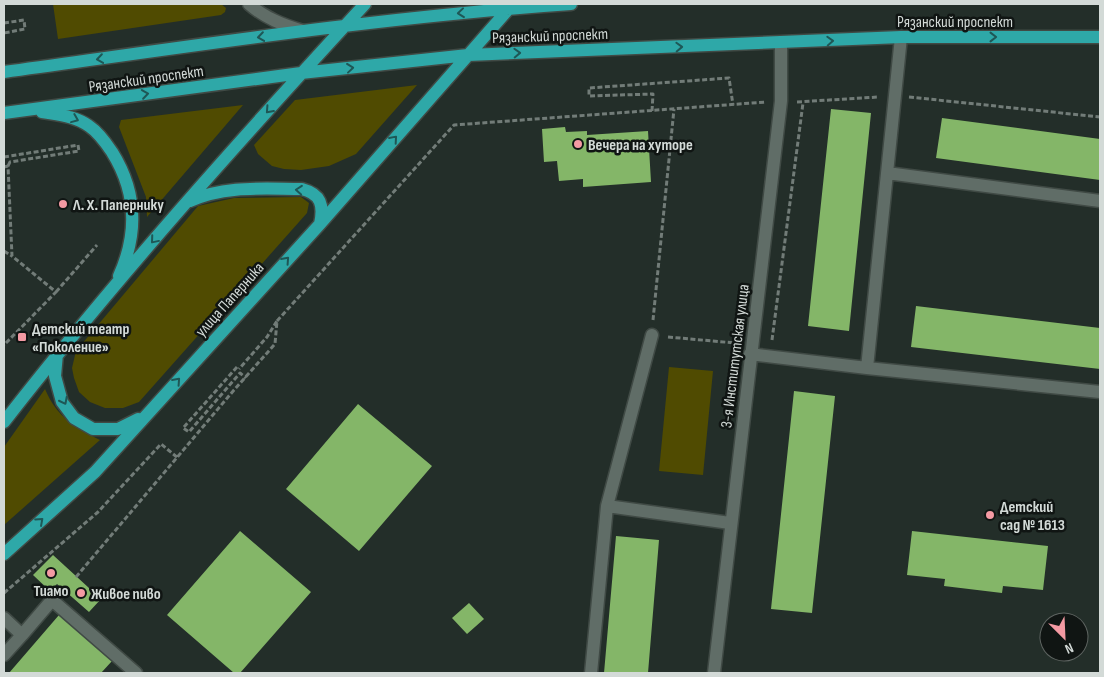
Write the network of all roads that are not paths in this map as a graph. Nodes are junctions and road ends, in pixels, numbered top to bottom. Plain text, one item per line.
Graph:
1 (249, 4) edge
2 (365, 4) edge
3 (571, 4) edge
4 (511, 6) edge
5 (344, 26) junction
6 (304, 31) junction
7 (900, 37) junction
8 (1100, 37) edge
9 (782, 43) junction
10 (468, 55) junction
11 (4, 72) edge
12 (301, 74) junction
13 (27, 110) junction
14 (4, 114) edge
15 (887, 173) junction
16 (1100, 201) edge
17 (186, 203) junction
18 (320, 224) junction
19 (112, 290) junction
20 (652, 335) road end
21 (57, 354) junction
22 (750, 354) junction
23 (867, 368) junction
24 (1100, 392) edge
25 (144, 416) junction
26 (4, 422) edge
27 (607, 506) junction
28 (730, 524) junction
29 (4, 554) edge
30 (4, 618) edge
31 (22, 635) junction
32 (4, 655) edge
33 (136, 673) edge
34 (591, 673) edge
35 (714, 673) edge

1 - 6 street
2 - 5 main road
3 - 4 main road, Рязанский проспект
4 -> 5 main road, Рязанский проспект
4 - 10 main road, улица Паперника
5 - 6 main road, Рязанский проспект
5 - 12 main road
6 -> 11 main road, Рязанский проспект
7 -> 8 main road, Рязанский проспект
9 -> 7 main road, Рязанский проспект
7 - 15 street
10 -> 9 main road, Рязанский проспект
9 - 22 street, 3-я Институтская улица
12 -> 10 main road, Рязанский проспект
18 -> 10 main road, улица Паперника
13 -> 12 main road, Рязанский проспект
12 -> 17 main road
13 - 14 main road, Рязанский проспект
13 -> 19 main road
15 - 16 street
15 - 23 street
18 -> 17 main road
17 -> 19 main road
25 -> 18 main road, улица Паперника
19 - 21 main road
20 - 27 street
21 -> 25 main road
21 - 26 main road
22 - 23 street
22 - 28 street, 3-я Институтская улица
23 - 24 street
29 -> 25 main road, улица Паперника
27 - 28 street
27 - 34 street
28 - 35 street, 3-я Институтская улица
30 - 31 street
31 - 32 street
31 - 33 street

